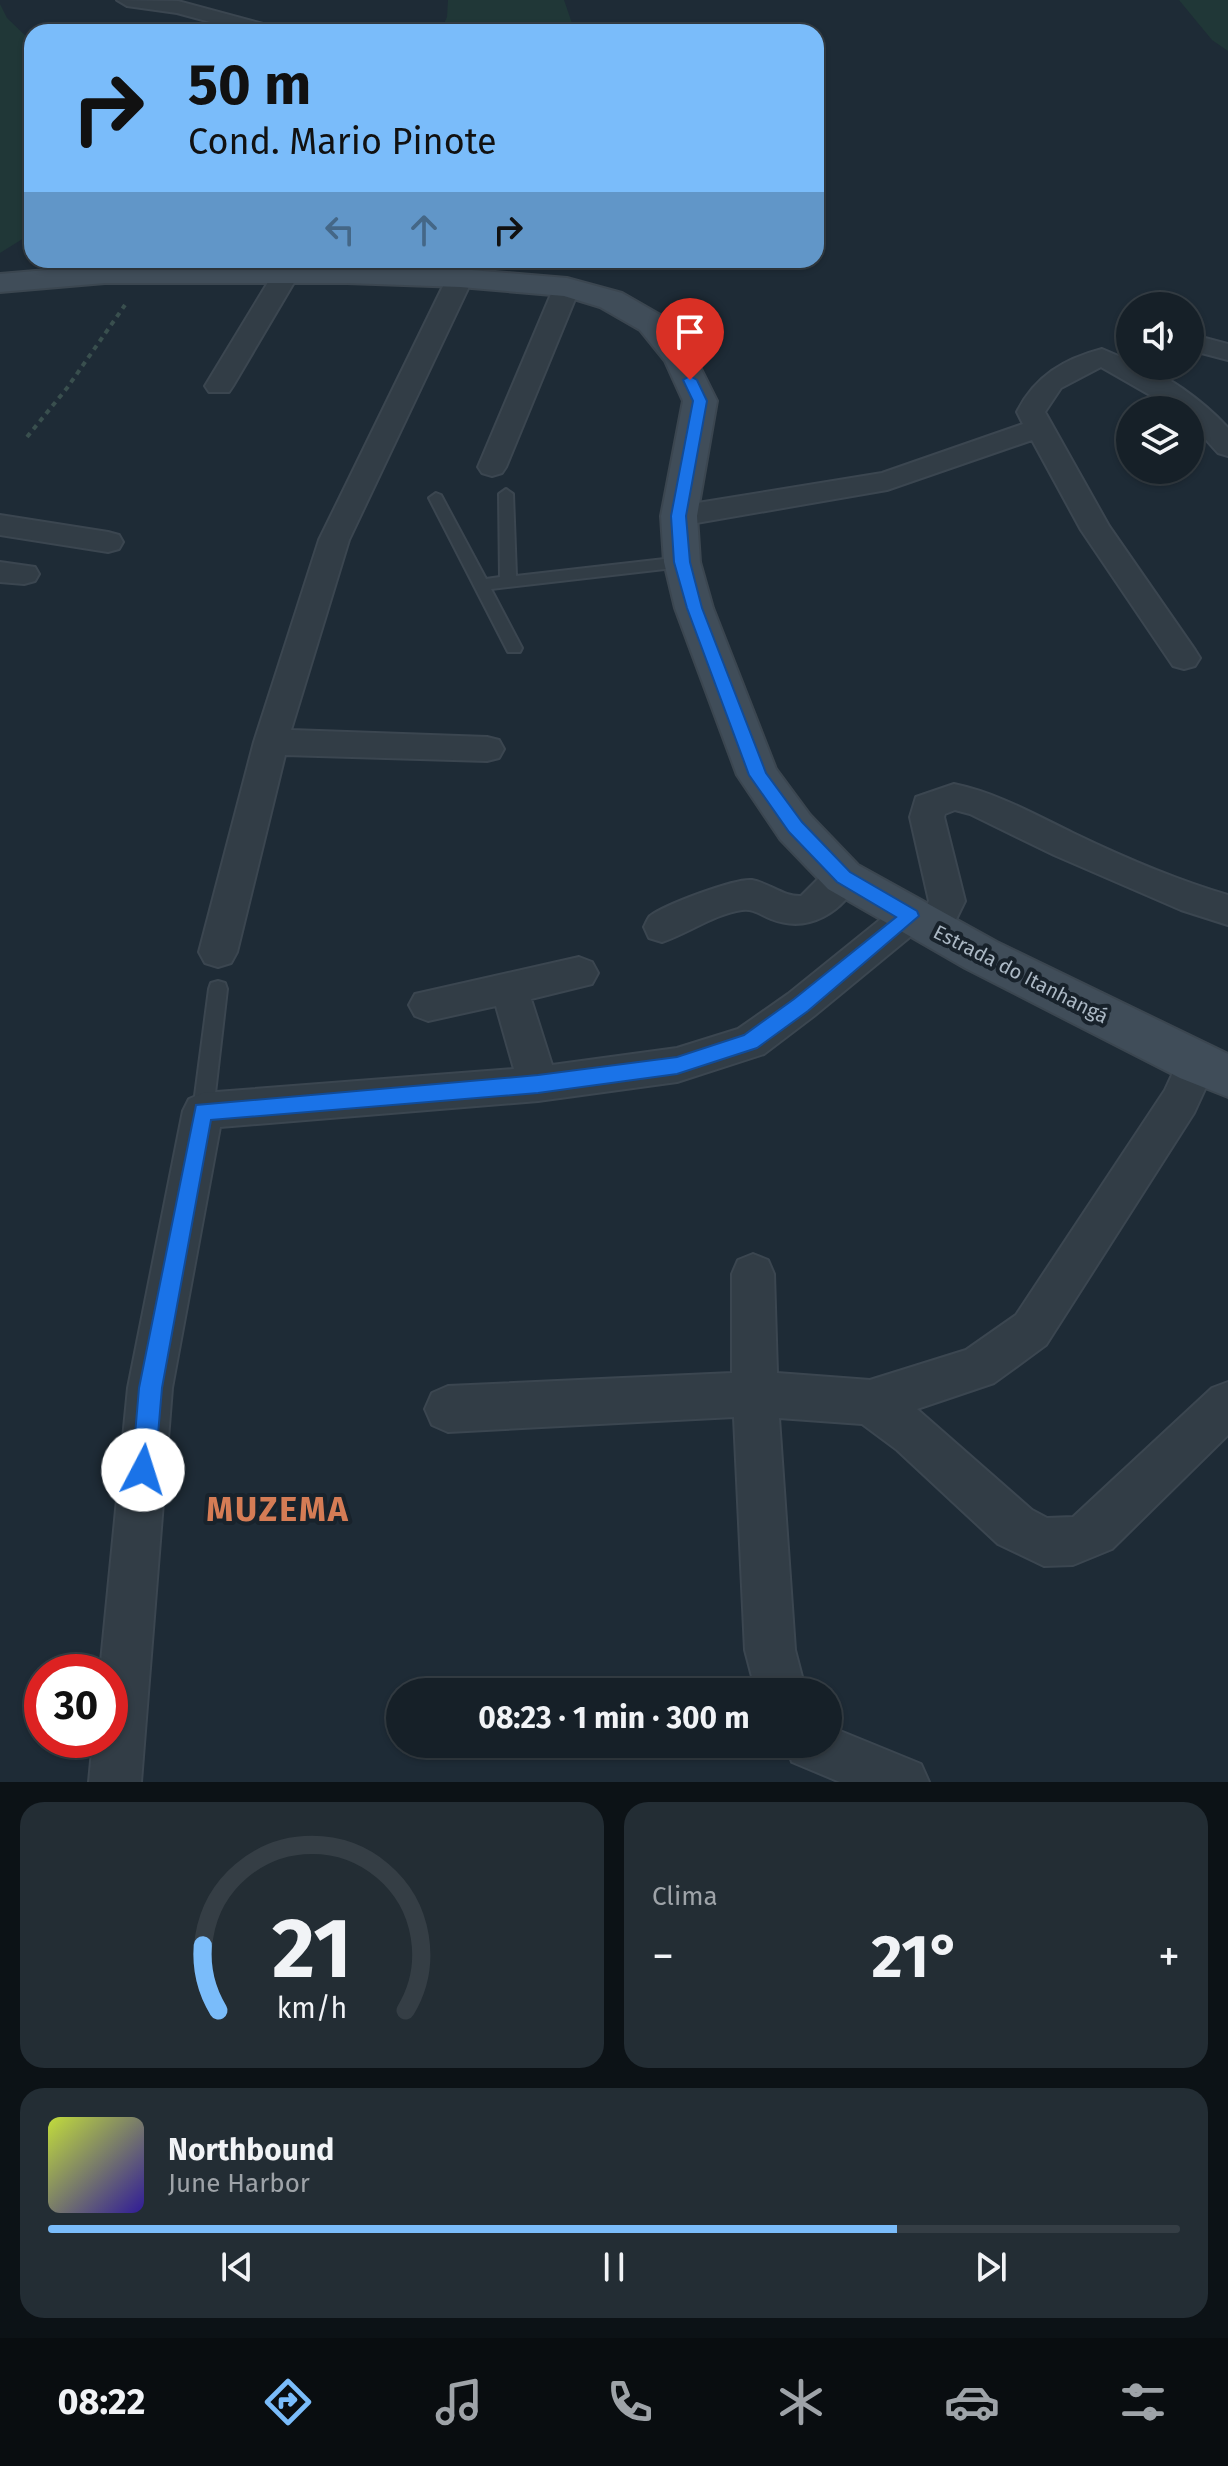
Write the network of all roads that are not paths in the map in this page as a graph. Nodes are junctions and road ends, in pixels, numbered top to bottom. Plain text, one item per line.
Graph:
1 (139, 20) dead end
2 (241, 24) edge
3 (100, 268) edge
4 (112, 268) edge
5 (286, 274) junction
6 (460, 278) junction
7 (0, 283) edge
8 (567, 287) junction
9 (1204, 346) edge
10 (1116, 350) edge
11 (1228, 352) edge
12 (1102, 357) junction
13 (219, 386) dead end
14 (1039, 428) junction
15 (1228, 447) edge
16 (492, 467) dead end
17 (506, 494) dead end
18 (436, 498) dead end
19 (679, 516) junction
20 (0, 525) edge
21 (108, 542) dead end
22 (682, 562) junction
23 (508, 580) junction
24 (480, 585) junction
25 (514, 648) dead end
26 (1184, 658) dead end
27 (271, 742) junction
28 (487, 749) dead end
29 (843, 877) junction
30 (1228, 910) edge
31 (922, 923) junction
32 (662, 927) dead end
33 (218, 952) dead end
34 (579, 973) dead end
35 (509, 988) junction
36 (218, 989) dead end
37 (428, 1005) dead end
38 (1212, 1069) edge
39 (538, 1084) junction
40 (203, 1111) junction
41 (753, 1274) dead end
42 (755, 1394) junction
43 (870, 1402) junction
44 (1228, 1404) edge
45 (448, 1409) dead end
46 (777, 1678) edge
47 (842, 1757) edge
48 (115, 1782) edge
49 (903, 1782) edge

1 - 2 street
3 - 7 street, Estrada do Itanhangá
4 - 5 street, Estrada do Itanhangá
5 - 6 street, Estrada do Itanhangá
5 - 13 street
6 - 8 street, Estrada do Itanhangá
6 - 27 street
8 - 16 street
8 - 19 street, Estrada do Itanhangá
9 - 11 street
10 - 12 street
12 - 14 street
12 - 15 street
14 - 19 street
14 - 26 street
17 - 23 lane
18 - 24 lane
19 - 22 street, Estrada do Itanhangá
20 - 21 street
22 - 23 lane
22 - 29 street, Estrada do Itanhangá
23 - 24 lane
24 - 25 lane
27 - 28 street
27 - 33 street
29 - 31 street, Estrada do Itanhangá
29 - 32 street
30 - 31 street
31 - 38 street, Estrada do Itanhangá
31 - 39 street
34 - 35 street
35 - 37 street
35 - 39 street
36 - 40 lane
38 - 43 street
39 - 40 street
40 - 48 street
41 - 42 street
42 - 43 street
42 - 45 street
42 - 46 street
43 - 44 street
47 - 49 street

